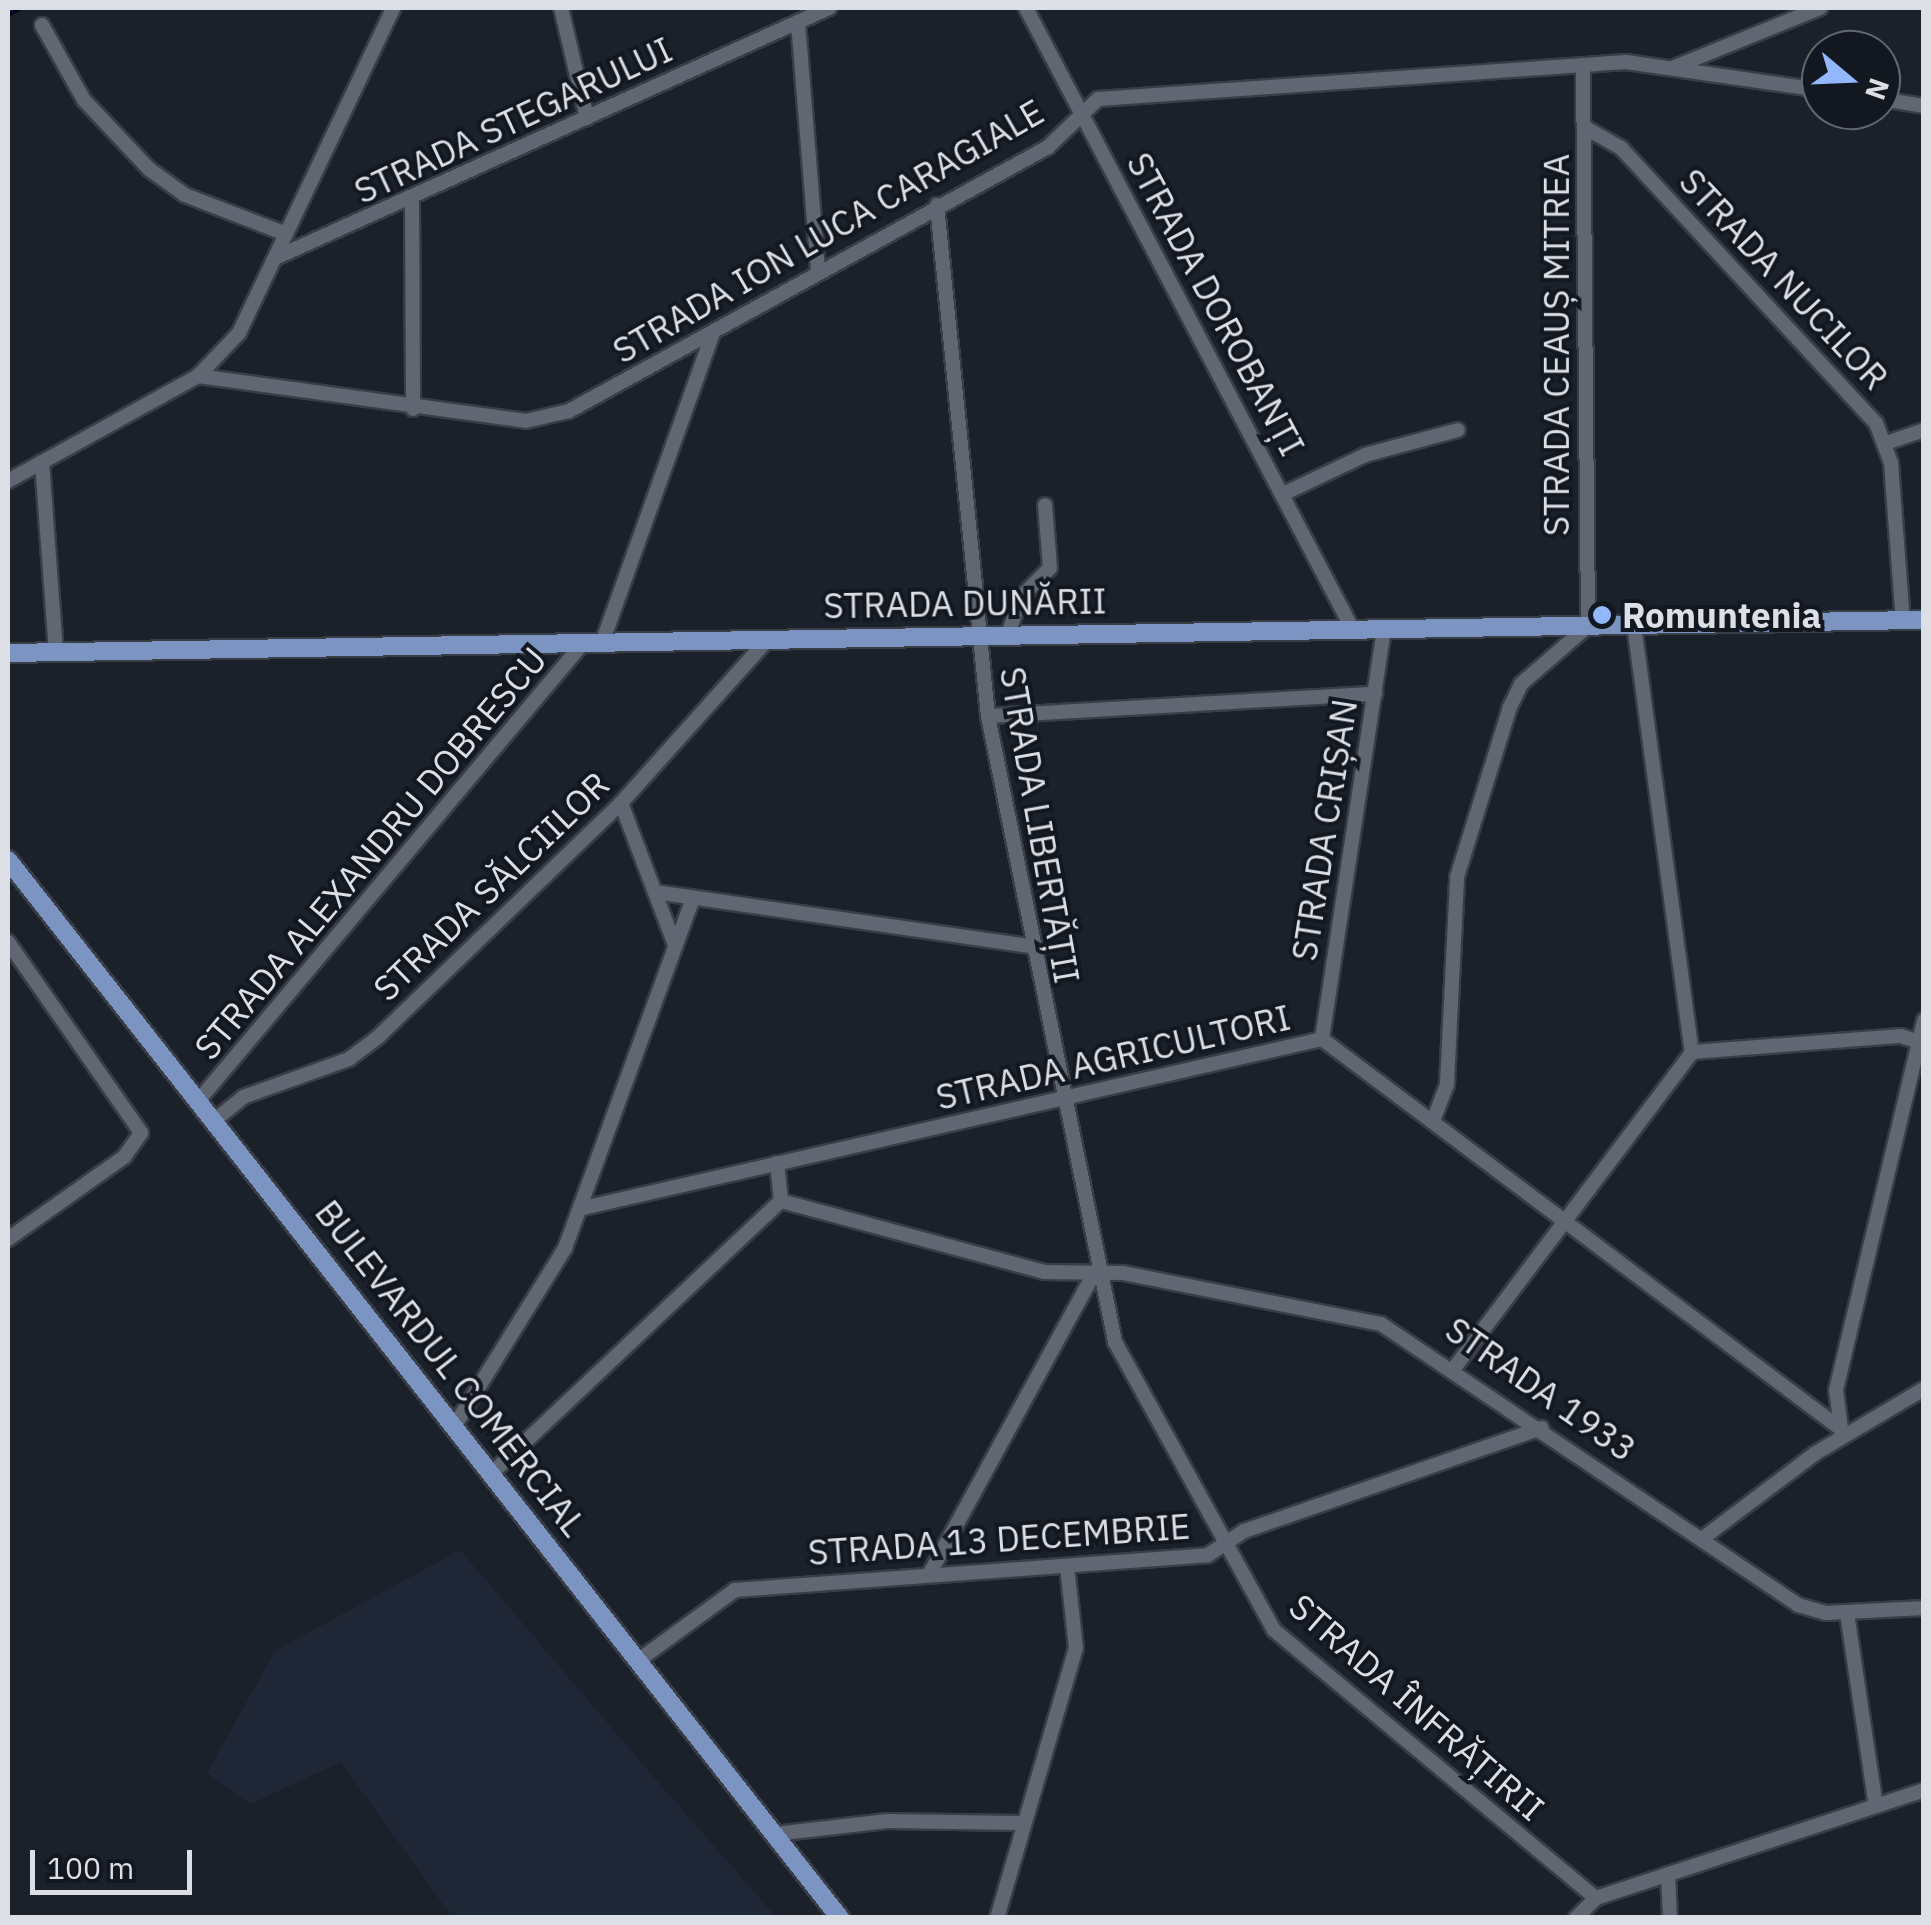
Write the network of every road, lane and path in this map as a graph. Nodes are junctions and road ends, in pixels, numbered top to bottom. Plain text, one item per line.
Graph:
1 (393, 8) edge
2 (561, 8) edge
3 (829, 8) edge
4 (1026, 8) edge
5 (1820, 8) edge
6 (798, 22) junction
7 (42, 25) dead end
8 (1583, 64) junction
9 (1671, 68) junction
10 (1801, 87) edge
11 (1082, 116) junction
12 (587, 118) junction
13 (1584, 126) junction
14 (412, 200) junction
15 (937, 204) junction
16 (286, 234) junction
17 (275, 258) junction
18 (818, 273) junction
19 (713, 333) junction
20 (198, 376) junction
21 (414, 409) junction
22 (1458, 430) dead end
23 (1924, 430) edge
24 (1886, 443) junction
25 (42, 462) junction
26 (8, 482) edge
27 (1283, 494) junction
28 (1045, 505) dead end
29 (1903, 620) junction
30 (1924, 620) edge
31 (1634, 625) junction
32 (1588, 626) junction
33 (1384, 629) junction
34 (1354, 630) junction
35 (1008, 635) junction
36 (978, 636) junction
37 (768, 640) junction
38 (582, 643) junction
39 (602, 643) junction
40 (56, 652) junction
41 (8, 653) edge
42 (1375, 694) junction
43 (988, 716) junction
44 (621, 803) junction
45 (8, 860) edge
46 (655, 892) junction
47 (693, 898) junction
48 (8, 942) edge
49 (675, 945) junction
50 (1030, 946) junction
51 (1924, 1020) edge
52 (1322, 1039) junction
53 (1921, 1042) edge
54 (1692, 1052) junction
55 (1059, 1099) junction
56 (199, 1100) junction
57 (215, 1120) junction
58 (1432, 1121) junction
59 (777, 1163) junction
60 (781, 1201) junction
61 (583, 1208) junction
62 (1564, 1220) junction
63 (8, 1238) edge
64 (1094, 1273) junction
65 (1456, 1367) junction
66 (1924, 1389) edge
67 (455, 1425) junction
68 (1542, 1428) junction
69 (1839, 1431) junction
70 (492, 1473) junction
71 (1704, 1538) junction
72 (1224, 1541) junction
73 (1067, 1566) junction
74 (930, 1573) junction
75 (1924, 1608) edge
76 (1847, 1613) junction
77 (640, 1660) junction
78 (1924, 1790) edge
79 (1876, 1806) junction
80 (1020, 1824) junction
81 (776, 1834) junction
82 (1668, 1874) junction
83 (1596, 1898) junction
84 (840, 1918) edge
85 (997, 1918) edge
86 (1576, 1918) edge
87 (1670, 1918) edge

1 - 16 street
2 - 12 street
3 - 6 street, STRADA STEGARULUI
4 - 11 street, STRADA DOROBANȚI
5 - 9 street
6 - 12 street, STRADA STEGARULUI
6 - 18 street
7 - 16 street
8 - 9 street, STRADA ION LUCA CARAGIALE
8 - 11 street, STRADA ION LUCA CARAGIALE
8 - 13 street, STRADA CEAUȘ MITREA
9 - 10 street, STRADA ION LUCA CARAGIALE
11 - 15 street, STRADA ION LUCA CARAGIALE
11 - 27 street, STRADA DOROBANȚI
12 - 14 street, STRADA STEGARULUI
13 - 24 street, STRADA NUCILOR
13 - 32 street, STRADA CEAUȘ MITREA
14 - 17 street, STRADA STEGARULUI
14 - 21 street
15 - 18 street, STRADA ION LUCA CARAGIALE
15 - 36 street, STRADA LIBERTĂȚII
16 - 17 street
17 - 20 street
18 - 19 street, STRADA ION LUCA CARAGIALE
19 - 21 street, STRADA ION LUCA CARAGIALE
19 - 39 street
20 - 21 street, STRADA ION LUCA CARAGIALE
20 - 25 street
22 - 27 street
23 - 24 street
24 - 29 street, STRADA NUCILOR
25 - 26 street
25 - 40 street
27 - 34 street, STRADA DOROBANȚI
28 - 35 street
29 - 30 main road, STRADA DUNĂRII
29 - 31 main road, STRADA DUNĂRII
31 - 32 main road, STRADA DUNĂRII
31 - 54 street
32 - 33 main road, STRADA DUNĂRII
32 - 58 street
33 - 34 main road, STRADA DUNĂRII
33 - 42 street, STRADA CRIȘAN
34 - 35 main road, STRADA DUNĂRII
35 - 36 main road, STRADA DUNĂRII
36 - 37 main road, STRADA DUNĂRII
36 - 43 street, STRADA LIBERTĂȚII
37 - 39 main road, STRADA DUNĂRII
37 - 44 street, STRADA SĂLCIILOR
38 - 39 main road, STRADA DUNĂRII
38 - 40 main road, STRADA DUNĂRII
38 - 56 street, STRADA ALEXANDRU DOBRESCU
40 - 41 main road, STRADA DUNĂRII
42 - 43 street
42 - 52 street, STRADA CRIȘAN
43 - 50 street, STRADA LIBERTĂȚII
44 - 46 street
44 - 57 street, STRADA SĂLCIILOR
45 - 56 main road, BULEVARDUL COMERCIAL
46 - 47 street
46 - 49 street
47 - 49 street
47 - 50 street
48 - 63 street
49 - 61 street
50 - 55 street, STRADA LIBERTĂȚII
51 - 53 street
52 - 55 street, STRADA AGRICULTORI
52 - 58 street, STRADA AGRICULTORI
53 - 54 street
53 - 69 street
54 - 62 street
55 - 59 street, STRADA AGRICULTORI
55 - 64 street, STRADA LIBERTĂȚII
56 - 57 main road, BULEVARDUL COMERCIAL
57 - 67 main road, BULEVARDUL COMERCIAL
58 - 62 street, STRADA AGRICULTORI
59 - 60 street
59 - 61 street, STRADA AGRICULTORI
60 - 64 street, STRADA 1933
60 - 70 street
61 - 67 street
62 - 65 street
62 - 69 street, STRADA AGRICULTORI
64 - 65 street, STRADA 1933
64 - 72 street, STRADA ÎNFRĂȚIRII
64 - 74 street
65 - 68 street, STRADA 1933
66 - 69 street
67 - 70 main road, BULEVARDUL COMERCIAL
68 - 71 street, STRADA 1933
68 - 72 street, STRADA 13 DECEMBRIE
69 - 71 street
70 - 77 main road, BULEVARDUL COMERCIAL
71 - 76 street, STRADA 1933
72 - 73 street, STRADA 13 DECEMBRIE
72 - 83 street, STRADA ÎNFRĂȚIRII
73 - 74 street, STRADA 13 DECEMBRIE
73 - 80 street
74 - 77 street, STRADA 13 DECEMBRIE
75 - 76 street, STRADA 1933
76 - 79 street
77 - 81 main road, BULEVARDUL COMERCIAL
78 - 79 street
79 - 82 street
80 - 81 street
80 - 85 street
81 - 84 main road, BULEVARDUL COMERCIAL
82 - 83 street
82 - 87 street
83 - 86 street

